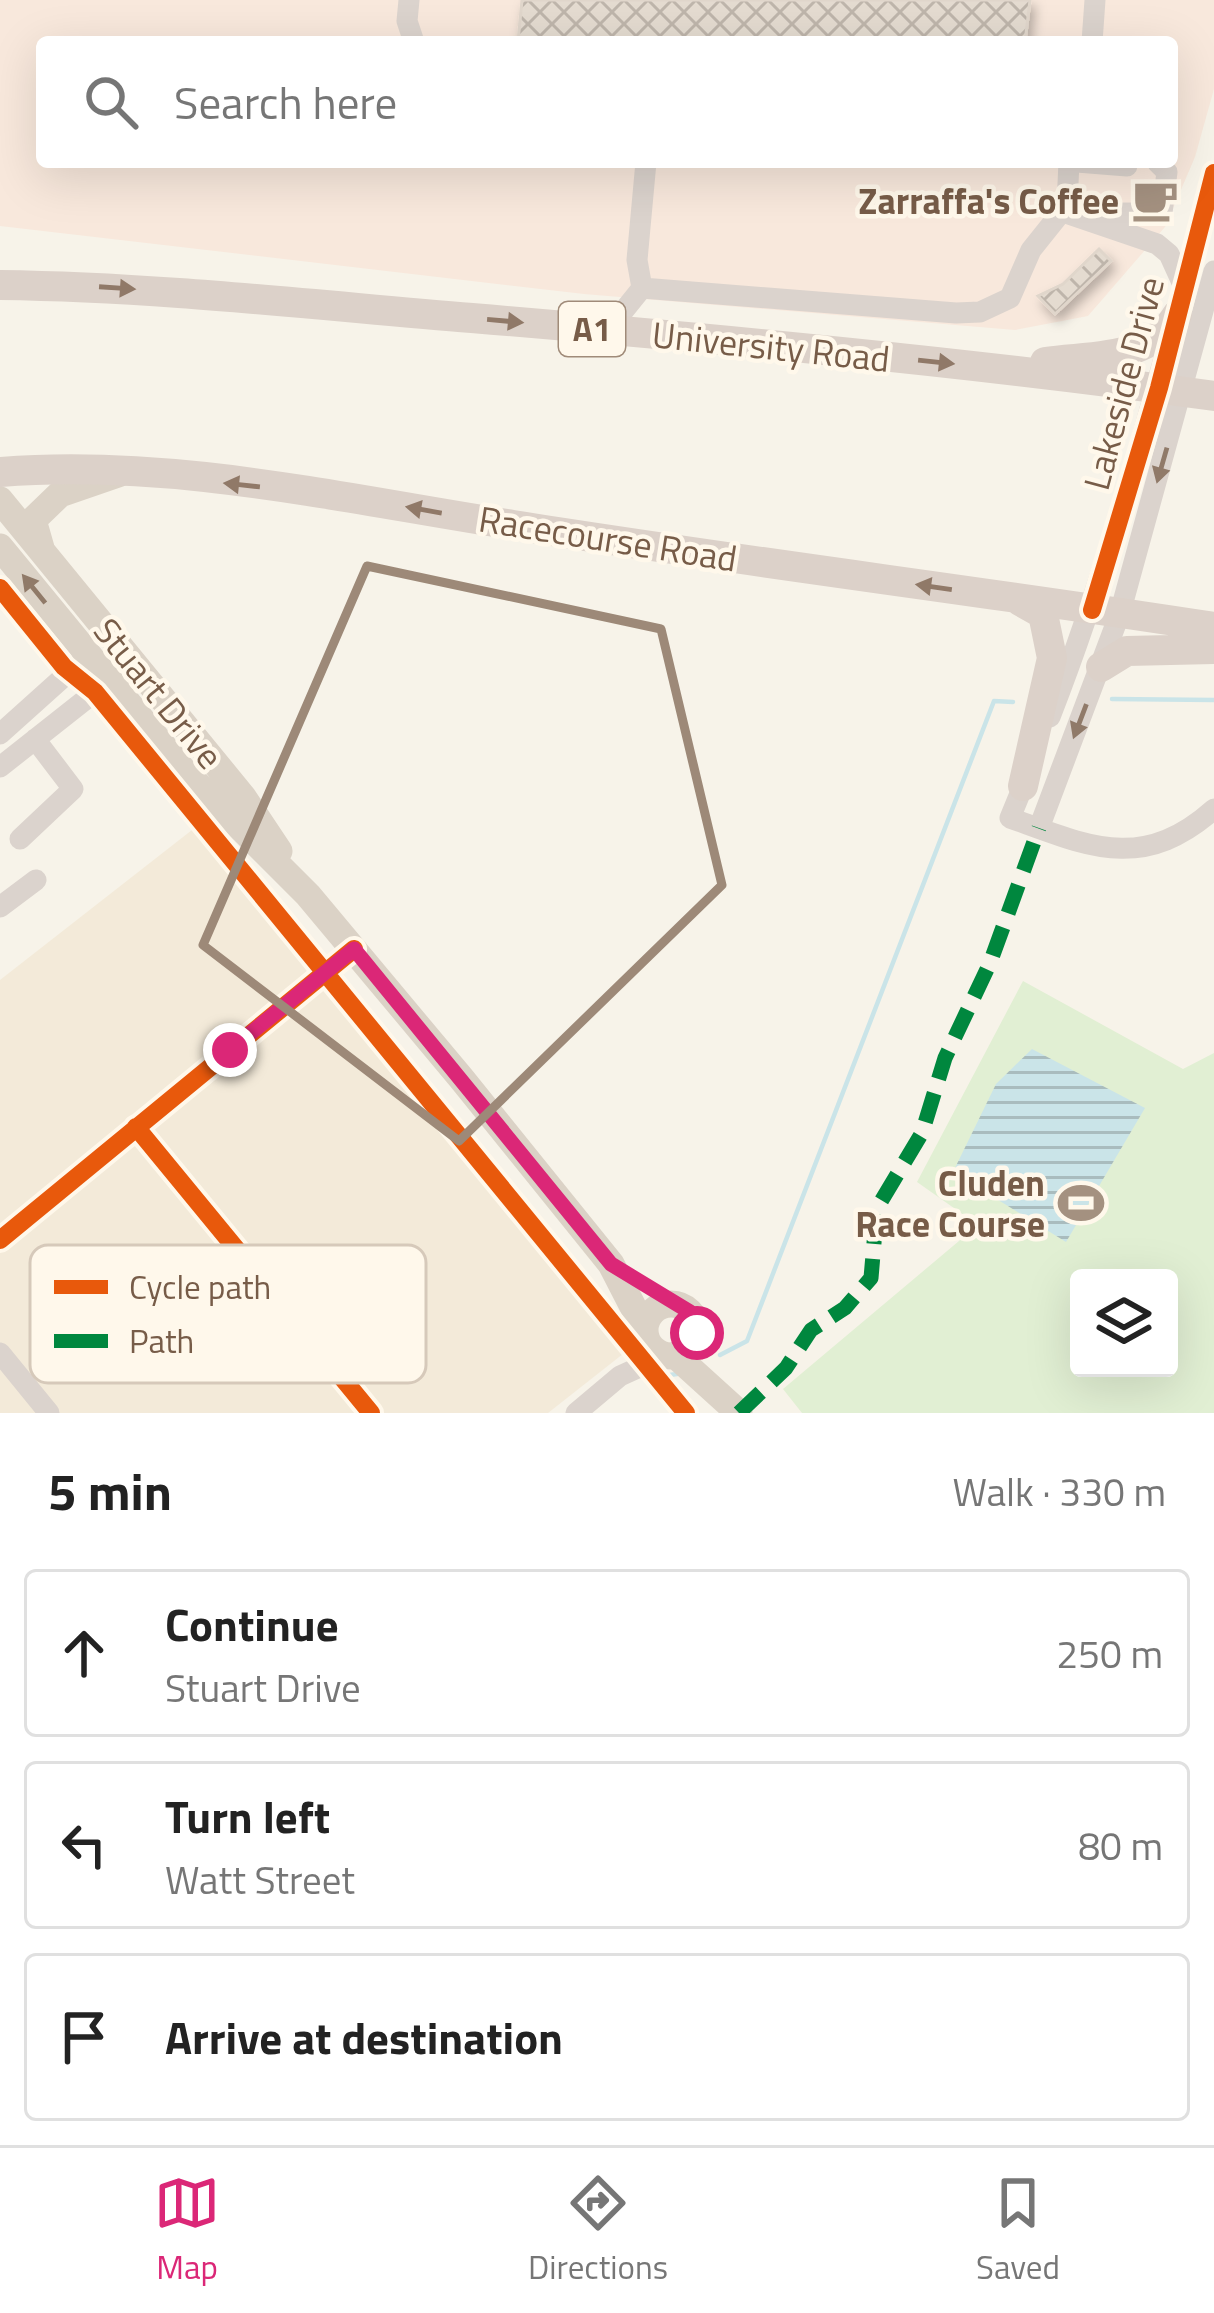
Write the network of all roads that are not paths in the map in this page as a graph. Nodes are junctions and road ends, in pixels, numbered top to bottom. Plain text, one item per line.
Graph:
1 (409, 0) edge
2 (1096, 0) edge
3 (412, 36) edge
4 (1093, 36) edge
5 (645, 168) edge
6 (1078, 168) edge
7 (1163, 168) edge
8 (1214, 173) edge
9 (1063, 212) junction
10 (1122, 213) dead end
11 (1214, 271) edge
12 (0, 285) edge
13 (641, 287) junction
14 (1180, 301) junction
15 (571, 327) junction
16 (997, 368) junction
17 (1171, 390) junction
18 (1214, 396) edge
19 (128, 470) junction
20 (0, 472) edge
21 (0, 500) edge
22 (0, 548) edge
23 (43, 550) junction
24 (1015, 598) junction
25 (1106, 611) junction
26 (1214, 627) edge
27 (1214, 650) edge
28 (88, 655) junction
29 (1100, 667) junction
30 (109, 681) junction
31 (0, 734) edge
32 (35, 739) junction
33 (0, 767) edge
34 (1023, 786) junction
35 (1214, 809) edge
36 (1039, 828) junction
37 (20, 839) dead end
38 (36, 880) dead end
39 (308, 895) junction
40 (0, 907) edge
41 (354, 949) junction
42 (136, 1127) junction
43 (0, 1240) edge
44 (233, 1245) edge
45 (611, 1264) junction
46 (669, 1304) junction
47 (697, 1333) junction
48 (658, 1344) junction
49 (0, 1353) edge
50 (345, 1383) edge
51 (733, 1405) edge
52 (49, 1413) edge
53 (370, 1413) edge
54 (576, 1413) edge

1 - 3 street
2 - 4 street
5 - 13 street
6 - 9 street
7 - 10 street
8 - 14 street, Lakeside Drive
9 - 13 street
9 - 14 street
11 - 17 street, Lakeside Drive
12 -> 15 highway, University Road / A1
13 - 15 street
14 - 16 highway
14 - 17 street, Lakeside Drive
15 -> 16 highway, University Road / A1
16 - 17 highway, University Road / A1
17 - 18 highway, A1
17 - 25 street, Lakeside Drive
19 - 20 highway, Racecourse Road
19 - 23 main road
24 -> 19 highway, Racecourse Road
21 - 23 main road, Stuart Drive
28 -> 22 main road, Stuart Drive
23 - 39 main road, Stuart Drive
24 - 25 highway, Racecourse Road
24 - 34 highway
25 - 26 highway, Racecourse Road
25 - 29 street
25 - 34 street
27 - 29 highway
28 - 30 main road, Stuart Drive
28 - 31 street
29 -> 36 street
30 - 32 street
30 - 39 main road, Stuart Drive
32 - 33 street
32 - 37 street
34 - 36 street
35 - 36 street
38 - 40 street
39 - 41 main road, Stuart Drive
41 - 42 street
41 - 45 main road, Stuart Drive
42 - 43 street
42 - 44 street
45 - 46 main road, Stuart Drive
45 - 48 main road, Stuart Drive
46 - 47 main road
46 - 48 main road
47 - 48 main road
47 - 51 main road, Stuart Drive
48 - 51 main road, Stuart Drive
48 - 54 street
49 - 52 street
50 - 53 street

